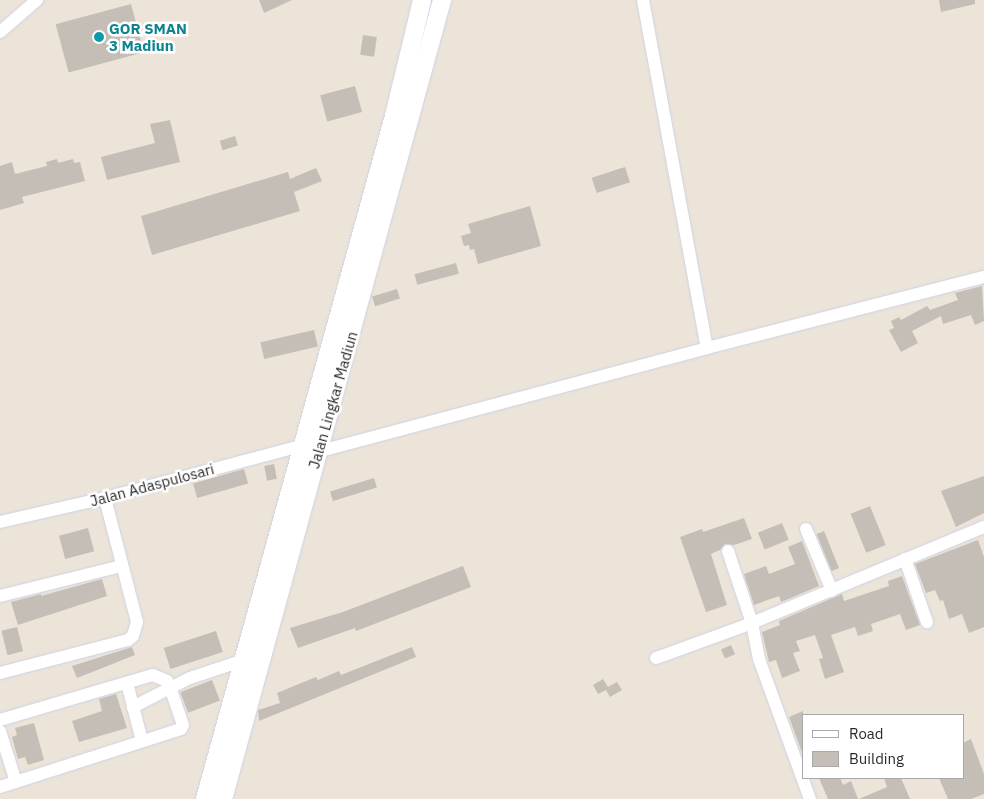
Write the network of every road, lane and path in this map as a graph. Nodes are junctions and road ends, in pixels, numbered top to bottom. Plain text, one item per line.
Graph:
1 (36, 0) edge
2 (422, 0) edge
3 (442, 0) edge
4 (643, 0) edge
5 (0, 32) edge
6 (984, 277) edge
7 (707, 348) junction
8 (310, 448) junction
9 (105, 498) junction
10 (0, 522) edge
11 (984, 527) edge
12 (806, 530) dead end
13 (728, 551) dead end
14 (905, 558) junction
15 (121, 566) junction
16 (832, 591) junction
17 (0, 596) edge
18 (927, 622) dead end
19 (752, 623) junction
20 (656, 658) dead end
21 (244, 660) junction
22 (0, 672) edge
23 (127, 683) junction
24 (170, 688) junction
25 (133, 707) junction
26 (0, 720) edge
27 (0, 731) edge
28 (142, 741) junction
29 (802, 777) edge
30 (803, 779) edge
31 (16, 782) junction
32 (0, 787) edge
33 (204, 799) edge
34 (222, 799) edge
35 (810, 799) edge

1 - 5 street
2 - 8 main road, Jalan Lingkar Madiun
3 - 8 main road, Jalan Lingkar Madiun
4 - 7 street
6 - 7 street, Jalan Adaspulosari
7 - 8 street, Jalan Adaspulosari
8 - 9 street, Jalan Adaspulosari
8 - 21 main road, Jalan Lingkar Madiun
8 - 34 main road, Jalan Lingkar Madiun
9 - 10 street, Jalan Adaspulosari
9 - 15 street
11 - 14 street
12 - 16 street
13 - 19 street
14 - 16 street
14 - 18 street
15 - 17 street
15 - 22 street
16 - 19 street
19 - 20 street
19 - 29 street
21 - 24 street
21 - 33 main road, Jalan Lingkar Madiun
23 - 24 street
23 - 25 street
23 - 26 street
24 - 25 street
24 - 28 street
25 - 28 street
27 - 31 street
28 - 31 street
30 - 35 street
31 - 32 street

